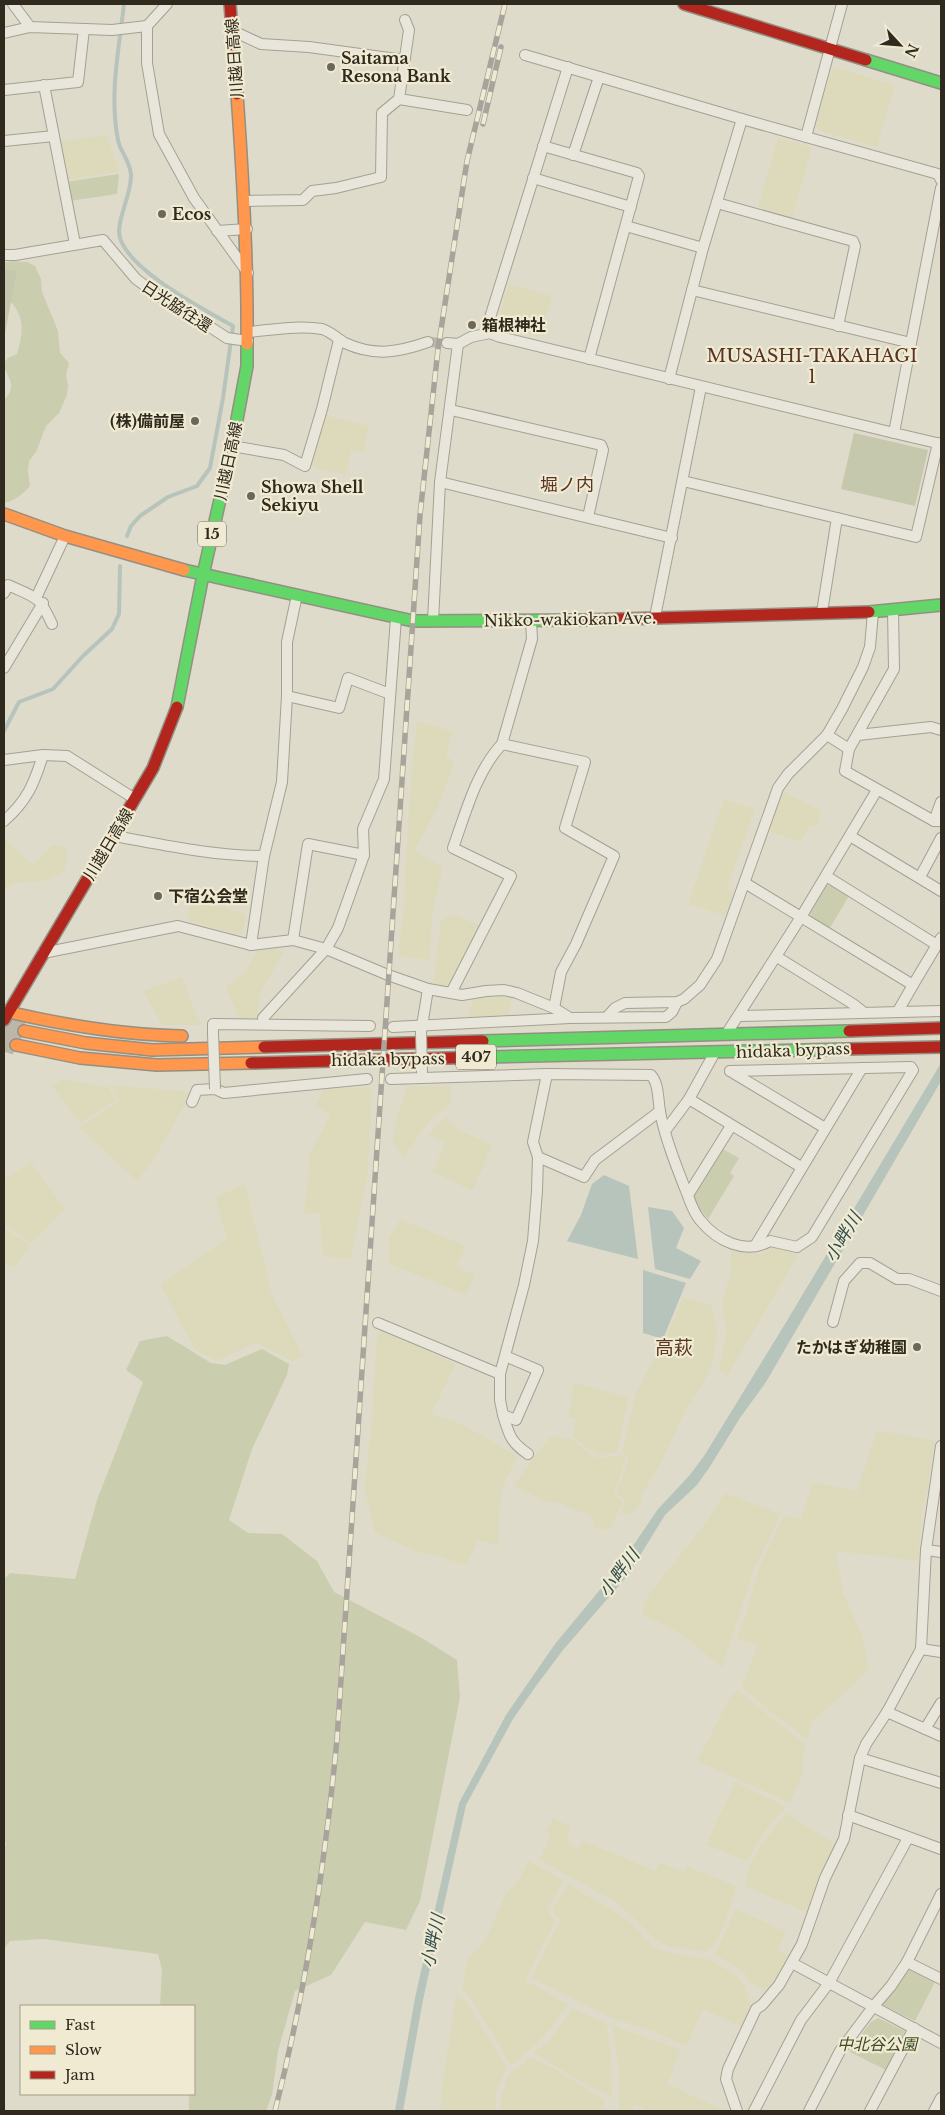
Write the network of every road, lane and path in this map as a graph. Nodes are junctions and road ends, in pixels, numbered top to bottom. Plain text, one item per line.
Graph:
1 (13, 4) edge
2 (167, 4) edge
3 (230, 4) edge
4 (684, 4) edge
5 (842, 4) edge
6 (405, 20) dead end
7 (147, 26) junction
8 (30, 27) junction
9 (84, 29) junction
10 (231, 30) junction
11 (4, 33) edge
12 (829, 48) junction
13 (526, 55) dead end
14 (404, 60) junction
15 (568, 67) junction
16 (599, 76) junction
17 (941, 83) edge
18 (44, 85) junction
19 (4, 90) edge
20 (399, 99) junction
21 (467, 110) dead end
22 (742, 119) junction
23 (54, 136) junction
24 (806, 137) junction
25 (4, 141) edge
26 (543, 146) junction
27 (573, 155) junction
28 (533, 178) junction
29 (941, 180) edge
30 (941, 188) edge
31 (245, 202) junction
32 (717, 203) junction
33 (631, 207) junction
34 (626, 226) junction
35 (247, 229) junction
36 (217, 231) junction
37 (75, 244) junction
38 (703, 248) junction
39 (4, 255) edge
40 (248, 274) junction
41 (692, 290) junction
42 (838, 326) junction
43 (490, 333) junction
44 (240, 338) junction
45 (339, 340) junction
46 (428, 342) tunnel mouth
47 (447, 343) tunnel mouth
48 (910, 343) junction
49 (458, 344) junction
50 (589, 358) junction
51 (669, 379) junction
52 (701, 387) junction
53 (451, 410) junction
54 (894, 433) junction
55 (940, 444) edge
56 (232, 446) junction
57 (683, 481) junction
58 (440, 482) junction
59 (4, 514) edge
60 (588, 517) junction
61 (837, 518) junction
62 (65, 536) junction
63 (672, 538) junction
64 (202, 575) junction
65 (4, 593) edge
66 (297, 595) junction
67 (40, 600) junction
68 (941, 605) edge
69 (893, 610) junction
70 (822, 612) junction
71 (873, 612) junction
72 (655, 617) junction
73 (396, 618) junction
74 (433, 621) junction
75 (531, 622) junction
76 (52, 624) dead end
77 (4, 668) edge
78 (390, 694) junction
79 (287, 696) junction
80 (941, 730) edge
81 (827, 735) junction
82 (858, 735) junction
83 (502, 744) junction
84 (849, 749) junction
85 (43, 755) junction
86 (4, 760) edge
87 (877, 790) junction
88 (135, 799) junction
89 (941, 802) edge
90 (4, 821) edge
91 (938, 821) edge
92 (114, 836) junction
93 (850, 836) junction
94 (941, 838) edge
95 (364, 855) junction
96 (264, 856) junction
97 (826, 876) junction
98 (920, 877) junction
99 (745, 883) junction
100 (941, 891) edge
101 (801, 917) junction
102 (293, 940) junction
103 (939, 941) edge
104 (251, 944) junction
105 (326, 949) junction
106 (43, 953) junction
107 (776, 957) junction
108 (913, 985) junction
109 (428, 989) junction
110 (451, 994) junction
111 (677, 1002) junction
112 (554, 1008) junction
113 (862, 1011) junction
114 (898, 1011) junction
115 (941, 1011) edge
116 (5, 1014) edge
117 (739, 1016) junction
118 (607, 1017) junction
119 (263, 1018) dead end
120 (570, 1018) junction
121 (370, 1026) dead end
122 (393, 1027) dead end
123 (941, 1028) edge
124 (421, 1030) junction
125 (24, 1031) tunnel mouth
126 (728, 1033) junction
127 (363, 1044) junction
128 (16, 1045) tunnel mouth
129 (939, 1047) edge
130 (715, 1052) junction
131 (351, 1060) junction
132 (49, 1064) dead end
133 (862, 1068) junction
134 (547, 1074) junction
135 (242, 1075) dead end
136 (148, 1076) dead end
137 (204, 1076) dead end
138 (223, 1076) dead end
139 (422, 1076) junction
140 (367, 1079) dead end
141 (391, 1079) dead end
142 (214, 1089) junction
143 (689, 1099) junction
144 (192, 1102) dead end
145 (660, 1111) junction
146 (731, 1126) junction
147 (825, 1128) junction
148 (665, 1131) junction
149 (538, 1157) junction
150 (800, 1168) junction
151 (688, 1195) junction
152 (755, 1246) junction
153 (941, 1291) edge
154 (833, 1322) dead end
155 (378, 1323) dead end
156 (505, 1356) junction
157 (500, 1374) junction
158 (503, 1415) junction
159 (941, 1446) edge
160 (528, 1454) dead end
161 (938, 1488) edge
162 (926, 1550) junction
163 (941, 1552) edge
164 (921, 1649) junction
165 (941, 1652) edge
166 (941, 1703) edge
167 (887, 1712) junction
168 (925, 1729) junction
169 (941, 1736) edge
170 (860, 1758) junction
171 (941, 1783) edge
172 (848, 1815) junction
173 (908, 1838) junction
174 (941, 1849) edge
175 (941, 1894) edge
176 (907, 1962) junction
177 (792, 1963) junction
178 (941, 1980) edge
179 (829, 1983) junction
180 (873, 2007) junction
181 (914, 2028) junction
182 (941, 2043) edge
183 (941, 2098) edge
184 (737, 2111) edge
185 (754, 2111) edge
186 (809, 2111) edge
187 (870, 2111) edge
188 (934, 2111) edge

1 - 8 street
2 - 7 street
3 - 10 main road, 川越日高線 / 15
4 - 12 main road
5 - 12 street
6 - 14 street
7 - 9 street
7 - 36 street
8 - 9 street
8 - 11 street
9 - 18 street
10 - 14 street
10 - 31 main road, 川越日高線 / 15
12 - 17 main road
12 - 24 street
13 - 15 street
14 - 20 street
15 - 16 street
15 - 26 street
16 - 22 street
16 - 27 street
18 - 19 street
18 - 23 street
20 - 21 street
20 - 31 street
22 - 24 street
22 - 32 street
23 - 25 street
23 - 37 street
24 - 29 street
26 - 27 street
26 - 28 street
27 - 33 street
28 - 33 street
28 - 43 street
30 - 48 street
31 - 35 main road, 川越日高線 / 15
32 - 38 street
32 - 42 street
33 - 34 street
34 - 38 street
34 - 50 street
35 - 36 street
35 - 40 main road, 川越日高線 / 15
36 - 40 street
37 - 39 street, 日光脇往還
37 - 44 street, 日光脇往還
38 - 41 street
40 - 44 main road, 川越日高線 / 15
41 - 42 street
41 - 51 street
42 - 48 street
43 - 49 street
43 - 50 street
44 - 45 street
44 - 56 main road, 川越日高線 / 15
45 - 46 street
45 - 56 street
47 - 49 street
48 - 54 street
49 - 53 street
50 - 51 street
51 - 52 street
52 - 54 street
52 - 57 street
53 - 58 street
53 - 60 street
54 - 55 street
55 - 61 street
56 - 64 main road, 川越日高線 / 15
57 - 61 street
57 - 63 street
58 - 60 street
58 - 74 street
59 - 62 main road, Nikko-wakiokan Ave.
60 - 63 street
61 - 70 street
62 - 64 main road, Nikko-wakiokan Ave.
62 - 67 street
63 - 72 street
64 - 66 main road, Nikko-wakiokan Ave.
64 - 88 main road, 川越日高線 / 15
65 - 67 street
66 - 73 main road, Nikko-wakiokan Ave.
66 - 79 street
67 - 76 street
67 - 77 street
68 - 69 main road, Nikko-wakiokan Ave.
69 - 71 main road, Nikko-wakiokan Ave.
69 - 82 street
70 - 71 main road, Nikko-wakiokan Ave.
70 - 72 main road, Nikko-wakiokan Ave.
71 - 81 street
72 - 75 main road, Nikko-wakiokan Ave.
73 - 74 main road, Nikko-wakiokan Ave.
73 - 78 street
74 - 75 main road, Nikko-wakiokan Ave.
75 - 83 street
78 - 79 street
78 - 95 street
79 - 96 street
80 - 82 street
81 - 84 street
81 - 99 street
82 - 84 street
83 - 110 street
83 - 112 street
84 - 87 street
85 - 86 street
85 - 88 street
85 - 90 street
87 - 91 street
87 - 93 street
88 - 92 main road, 川越日高線 / 15
89 - 91 street
92 - 96 street
92 - 106 main road, 川越日高線 / 15
93 - 97 street
93 - 98 street
94 - 98 street
95 - 102 street
95 - 105 street
96 - 104 street
97 - 101 street
97 - 103 street
98 - 100 street
99 - 101 street
99 - 111 street
101 - 107 street
101 - 108 street
102 - 104 street
102 - 105 street
103 - 108 street
104 - 106 street
105 - 109 street
105 - 119 street
106 - 116 main road, 川越日高線 / 15
107 - 113 street
107 - 117 street
108 - 114 street
109 - 110 street
109 - 124 street
110 - 112 street
111 - 118 street
111 - 118 street
112 - 120 street
113 - 114 street
113 - 117 street
114 - 115 street
116 - 127 main road, 407
117 - 126 street
118 - 120 street
120 - 124 street
121 - 142 street, bridge
122 - 124 street
123 - 126 main road, hidaka bypass / 407
124 - 139 street, bridge
125 - 127 main road, hidaka bypass / 407
126 - 127 main road, hidaka bypass / 407
126 - 130 street
128 - 131 main road, hidaka bypass / 407
129 - 130 main road, hidaka bypass / 407
130 - 131 main road, hidaka bypass / 407
130 - 143 street
131 - 135 main road, 407
132 - 136 main road
133 - 147 street
133 - 147 street
133 - 152 street
134 - 139 street
134 - 145 street
134 - 149 street
137 - 138 main road
139 - 141 street
140 - 142 street
142 - 144 street
143 - 146 street
143 - 148 street
145 - 148 street
145 - 149 street
146 - 150 street
146 - 151 street
147 - 150 street
148 - 151 street
149 - 156 street
150 - 152 street
151 - 152 street
153 - 154 street
155 - 157 street
156 - 157 street
156 - 158 street
157 - 158 street
158 - 160 street
159 - 161 street
161 - 162 street
162 - 163 street
162 - 164 street
164 - 165 street
164 - 167 street
166 - 168 street
167 - 168 street
167 - 170 street
168 - 169 street
170 - 171 street
170 - 172 street
172 - 173 street
172 - 177 street
173 - 174 street
173 - 179 street
175 - 176 street
176 - 178 street
176 - 180 street
177 - 179 street
177 - 184 street
179 - 180 street
179 - 185 street
180 - 181 street
180 - 186 street
181 - 182 street
181 - 187 street
183 - 188 street

